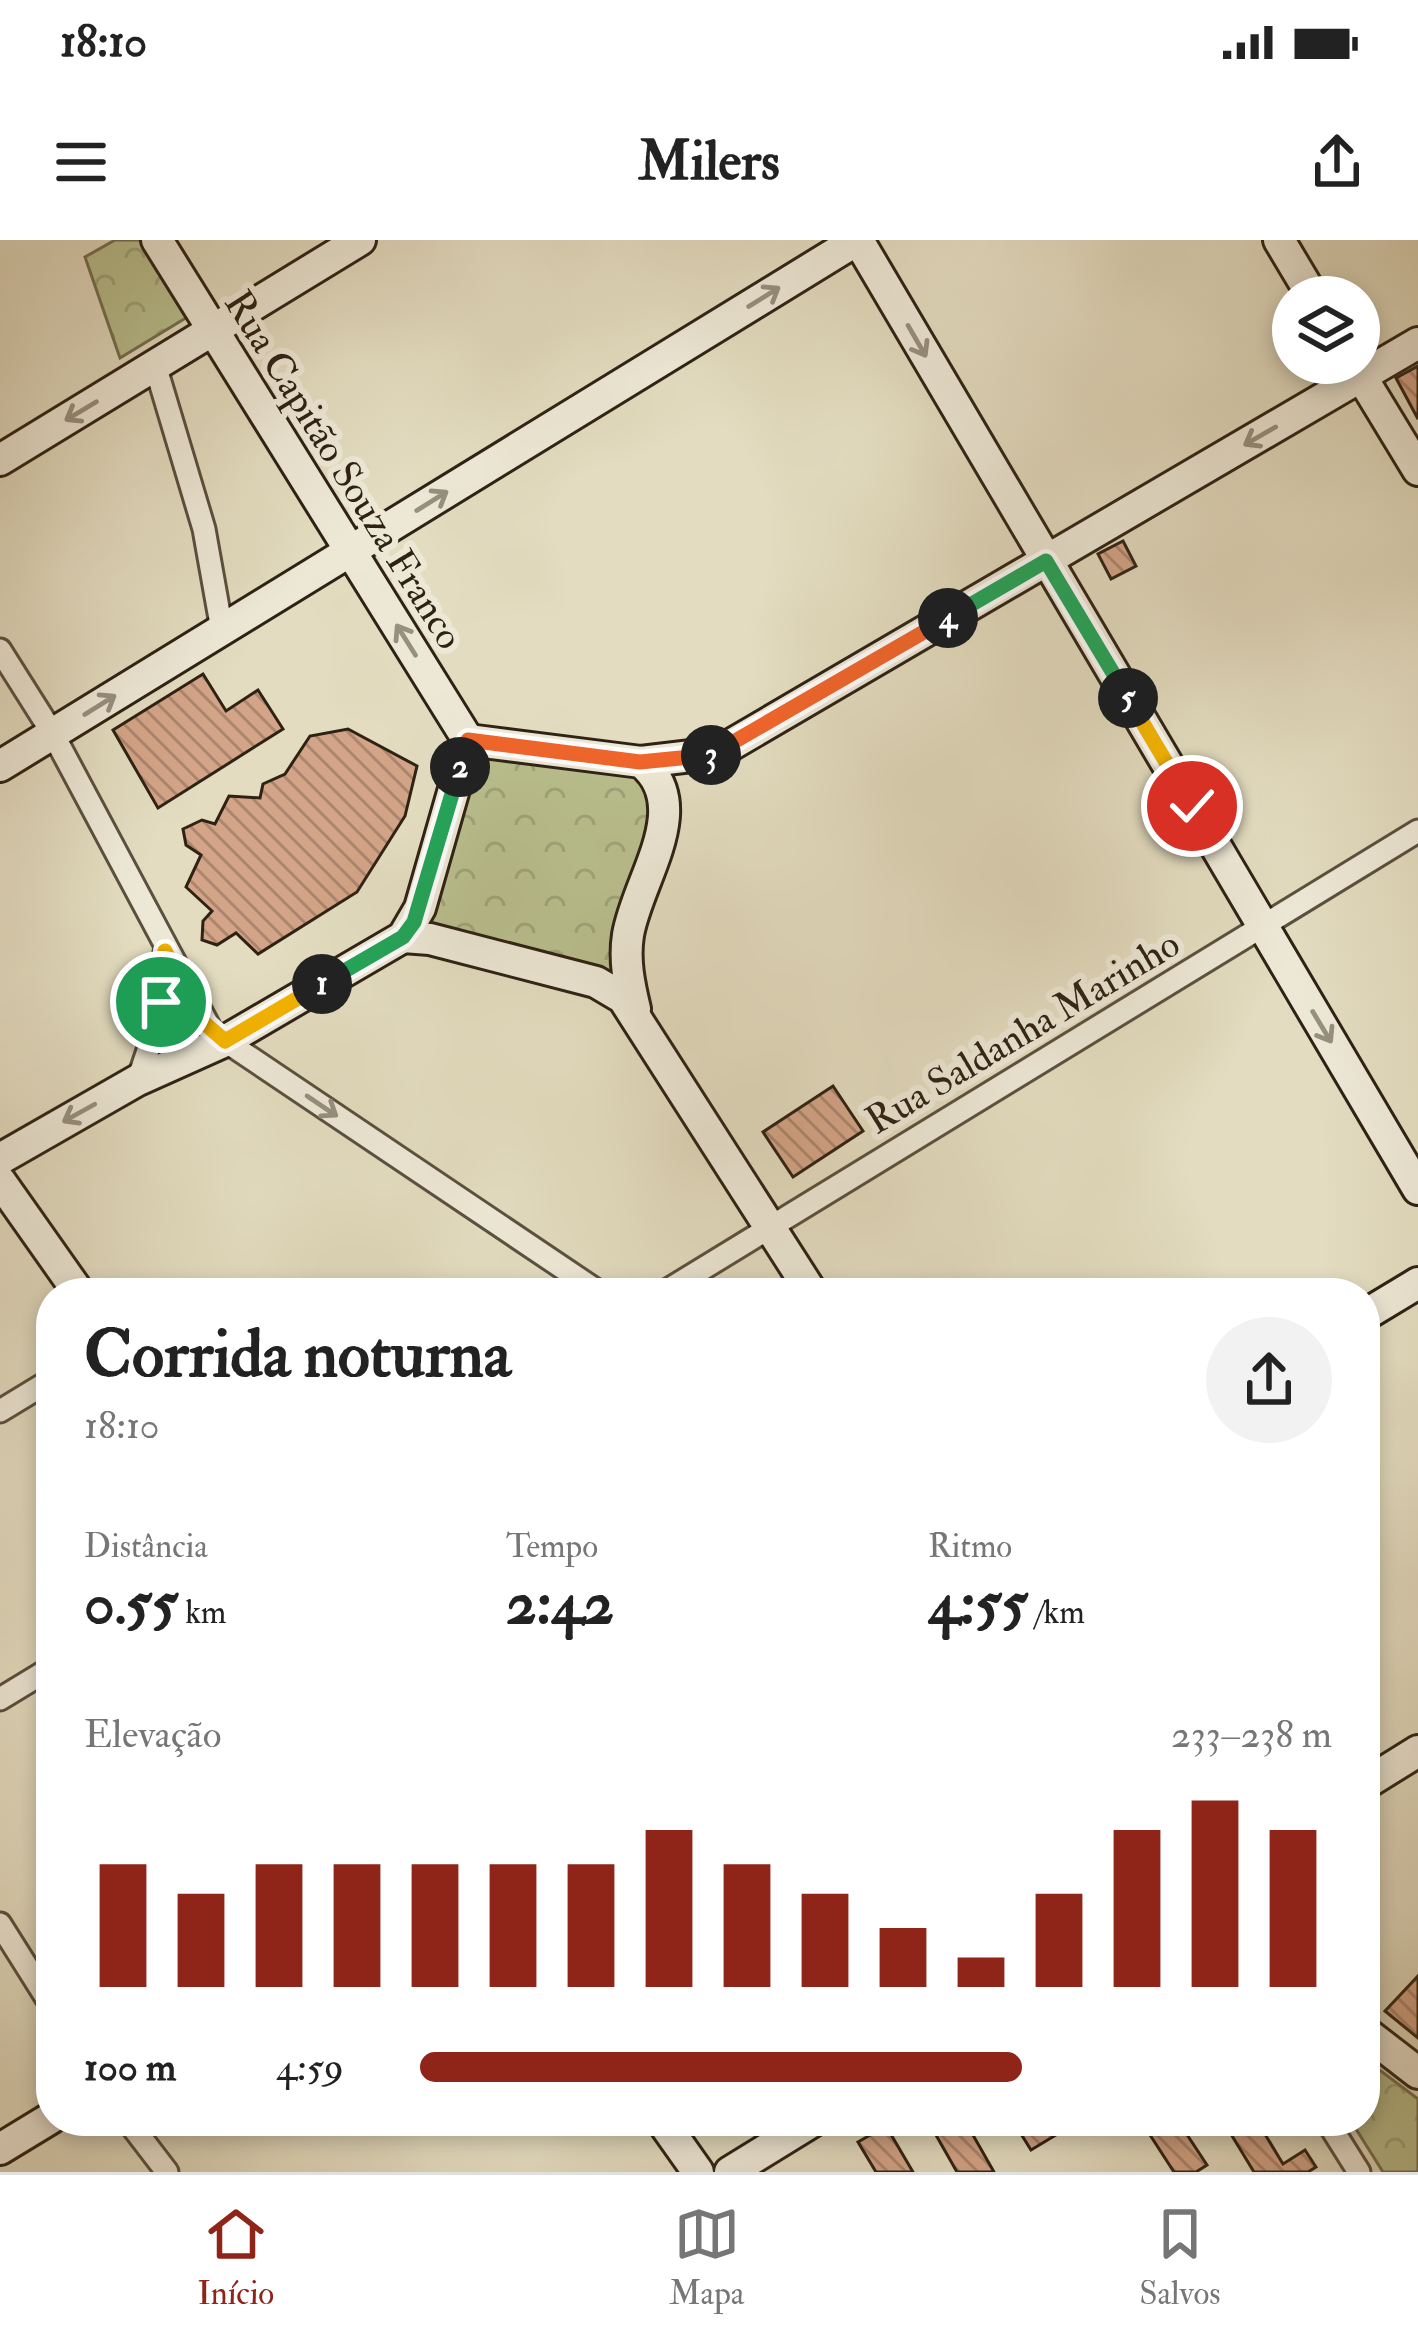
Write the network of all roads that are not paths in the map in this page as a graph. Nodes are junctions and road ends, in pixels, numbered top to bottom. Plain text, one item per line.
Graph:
1 (157, 240) edge
2 (360, 240) edge
3 (858, 240) edge
4 (1279, 240) edge
5 (1300, 276) edge
6 (213, 330) junction
7 (1418, 343) edge
8 (1380, 360) edge
9 (155, 365) junction
10 (1334, 384) edge
11 (1366, 384) edge
12 (0, 460) edge
13 (1418, 470) edge
14 (350, 551) junction
15 (1046, 561) junction
16 (222, 630) junction
17 (0, 650) edge
18 (53, 734) junction
19 (468, 740) junction
20 (640, 762) junction
21 (0, 766) edge
22 (1418, 831) edge
23 (1263, 926) junction
24 (403, 937) junction
25 (165, 951) junction
26 (635, 1009) junction
27 (225, 1041) junction
28 (138, 1080) junction
29 (0, 1159) edge
30 (0, 1181) edge
31 (1418, 1189) edge
32 (771, 1227) junction
33 (68, 1278) edge
34 (578, 1278) edge
35 (688, 1278) edge
36 (803, 1278) edge
37 (1418, 1283) edge
38 (1380, 1306) edge
39 (36, 1389) edge
40 (0, 1411) edge
41 (36, 1677) edge
42 (0, 1699) edge
43 (1418, 1751) edge
44 (1380, 1775) edge
45 (0, 1924) edge
46 (36, 1981) edge
47 (1380, 2044) edge
48 (1418, 2073) edge
49 (36, 2127) edge
50 (139, 2136) edge
51 (673, 2136) edge
52 (789, 2136) edge
53 (1337, 2136) edge
54 (0, 2149) edge
55 (167, 2172) edge
56 (698, 2172) edge
57 (730, 2172) edge
58 (1359, 2172) edge

1 - 6 street, Rua Capitão Souza Franco
2 - 6 street
14 -> 3 street
3 -> 15 street
4 - 5 street
6 - 9 street
6 - 14 street, Rua Capitão Souza Franco
7 - 8 street
9 -> 12 street
9 - 16 street
10 -> 15 street
11 - 13 street
14 - 16 street
19 -> 14 street, Rua Capitão Souza Franco
15 - 20 street
15 - 23 street
18 -> 16 street
17 - 18 street
18 - 21 street
18 - 25 street
19 - 20 street
19 - 24 street
20 - 26 street
22 - 23 street, Rua Saldanha Marinho
23 -> 31 street
23 - 32 street, Rua Saldanha Marinho
24 - 26 street
24 - 27 street
25 - 27 street
25 - 28 street
26 - 32 street
27 - 28 street
27 -> 34 street
28 -> 29 street
30 - 33 street
32 - 35 street, Rua Saldanha Marinho
32 - 36 street
37 - 38 street
39 - 40 street
41 - 42 street
43 - 44 street
45 - 46 street
47 - 48 street
49 - 54 street
50 - 55 street
51 - 56 street
52 - 57 street
53 - 58 street

